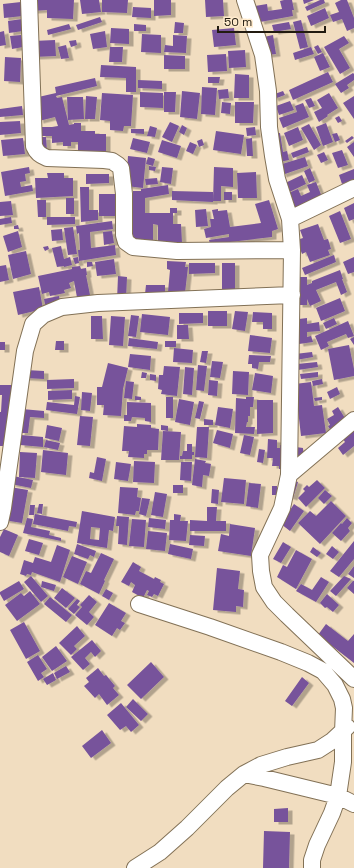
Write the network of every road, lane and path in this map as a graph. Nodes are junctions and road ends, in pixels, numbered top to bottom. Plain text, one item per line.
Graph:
1 (28, 0) edge
2 (245, 0) edge
3 (354, 188) edge
4 (290, 219) junction
5 (292, 250) junction
6 (292, 295) junction
7 (354, 420) edge
8 (289, 475) junction
9 (1, 513) edge
10 (139, 604) dead end
11 (354, 679) edge
12 (348, 726) edge
13 (244, 774) junction
14 (338, 796) junction
15 (354, 804) edge
16 (317, 845) junction
17 (135, 868) edge
18 (312, 868) edge
19 (317, 868) edge

1 - 5 street
2 - 4 street
3 - 4 street
4 - 5 street
5 - 6 street
6 - 8 street
6 - 9 street
7 - 8 street
8 - 11 street
10 - 12 street
12 - 13 street
12 - 14 street
13 - 14 street
13 - 17 street
14 - 15 street
14 - 16 street
16 - 18 street
16 - 19 street

